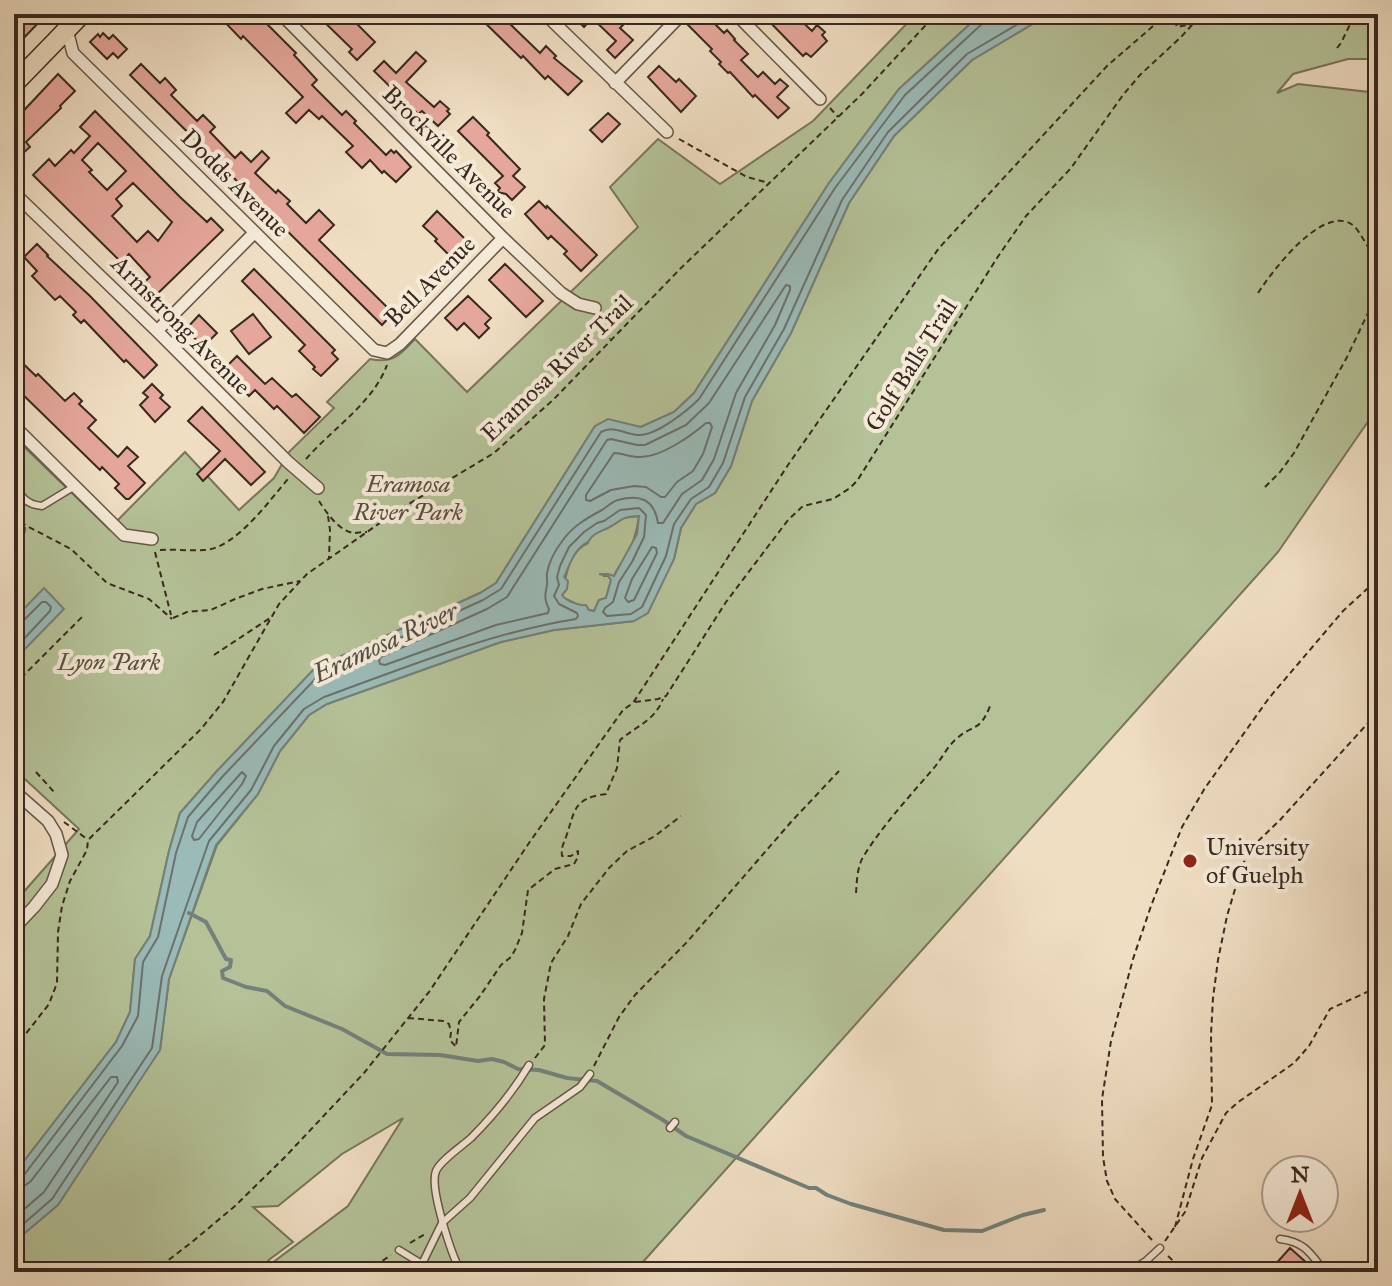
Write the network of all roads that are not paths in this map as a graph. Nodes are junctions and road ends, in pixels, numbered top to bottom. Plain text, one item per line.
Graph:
1 (82, 14) edge
2 (281, 14) edge
3 (545, 14) edge
4 (682, 14) edge
5 (736, 14) edge
6 (65, 22) edge
7 (615, 83) junction
8 (14, 84) edge
9 (820, 99) dead end
10 (667, 132) road end
11 (14, 193) edge
12 (254, 233) junction
13 (503, 238) junction
14 (595, 308) road end
15 (157, 331) junction
16 (387, 353) joint
17 (17, 429) edge
18 (75, 486) junction
19 (318, 488) road end
20 (152, 539) dead end
21 (14, 791) edge
22 (14, 928) edge
23 (529, 1065) road end
24 (590, 1074) road end
25 (442, 1223) junction
26 (1280, 1239) dead end
27 (1160, 1248) road end
28 (399, 1250) dead end
29 (461, 1272) edge
30 (1128, 1272) edge
31 (1325, 1272) edge

1 - 6 main road
2 - 13 street, Brockville Avenue
3 - 7 street
4 - 7 street
5 - 9 street
6 - 8 main road
6 - 12 street, Dodds Avenue
7 - 10 street
11 - 15 street, Armstrong Avenue
12 - 15 street
12 - 16 street, Dodds Avenue
13 - 14 street, Brockville Avenue
13 - 16 street, Bell Avenue
15 - 19 street, Armstrong Avenue
17 - 18 street
17 - 18 lane
18 - 20 street
21 - 22 street
23 - 25 lane
24 - 25 lane
25 - 28 lane
25 - 29 lane
26 - 31 lane
27 - 30 lane

